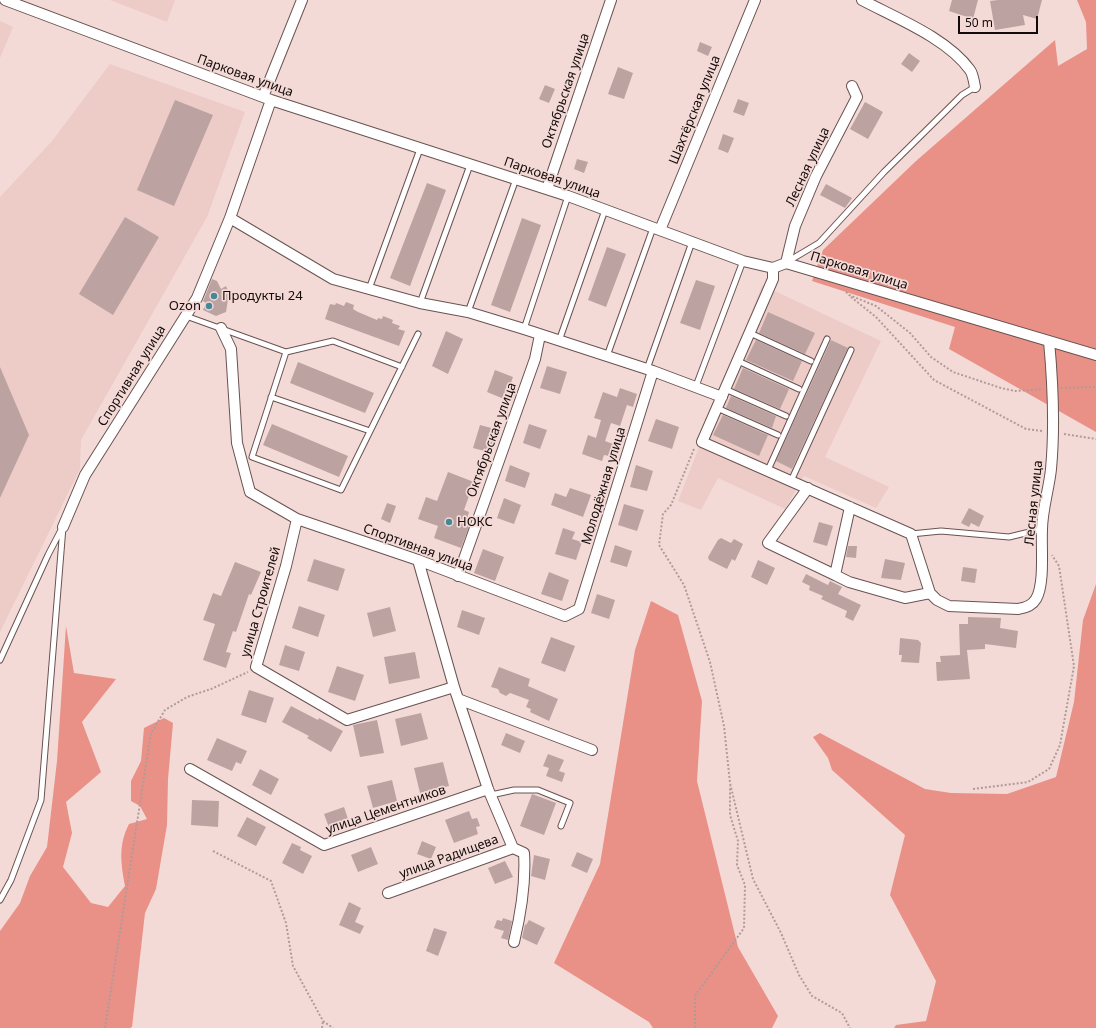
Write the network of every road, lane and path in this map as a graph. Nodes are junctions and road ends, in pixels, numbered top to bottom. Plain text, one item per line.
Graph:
1 (5, 0) edge
2 (302, 0) edge
3 (611, 0) edge
4 (755, 0) edge
5 (862, 0) edge
6 (852, 86) dead end
7 (975, 87) joint
8 (267, 99) junction
9 (420, 149) junction
10 (470, 165) junction
11 (516, 179) junction
12 (547, 190) junction
13 (568, 196) junction
14 (606, 210) junction
15 (230, 218) junction
16 (657, 229) junction
17 (692, 242) junction
18 (743, 261) junction
19 (786, 263) junction
20 (773, 268) junction
21 (368, 289) junction
22 (845, 290) dead end
23 (849, 295) junction
24 (420, 303) junction
25 (468, 312) junction
26 (186, 316) junction
27 (221, 328) junction
28 (524, 329) junction
29 (418, 334) dead end
30 (750, 334) junction
31 (540, 335) junction
32 (827, 339) dead end
33 (558, 341) junction
34 (1049, 341) junction
35 (851, 350) dead end
36 (286, 352) junction
37 (1096, 355) edge
38 (608, 356) junction
39 (738, 361) junction
40 (811, 361) dead end
41 (402, 367) junction
42 (650, 370) junction
43 (696, 386) junction
44 (1096, 386) edge
45 (1053, 388) junction
46 (799, 389) dead end
47 (724, 393) junction
48 (271, 397) junction
49 (717, 408) junction
50 (786, 416) dead end
51 (370, 431) junction
52 (1053, 432) junction
53 (778, 435) dead end
54 (1096, 439) edge
55 (702, 442) junction
56 (768, 470) junction
57 (792, 481) junction
58 (808, 488) junction
59 (850, 507) junction
60 (297, 519) junction
61 (63, 527) junction
62 (911, 534) junction
63 (1042, 534) junction
64 (418, 560) junction
65 (835, 575) junction
66 (458, 576) junction
67 (930, 593) junction
68 (579, 610) joint
69 (0, 660) edge
70 (256, 667) junction
71 (454, 687) junction
72 (458, 699) junction
73 (592, 750) dead end
74 (190, 769) dead end
75 (730, 783) junction
76 (973, 789) dead end
77 (489, 792) junction
78 (561, 826) dead end
79 (513, 848) junction
80 (213, 850) dead end
81 (388, 893) dead end
82 (0, 900) edge
83 (514, 942) dead end
84 (323, 1021) junction
85 (105, 1028) edge
86 (322, 1028) edge
87 (333, 1028) edge
88 (696, 1028) edge
89 (850, 1028) edge

1 - 8 street, Парковая улица
2 - 8 street, Спортивная улица
3 - 12 street, Октябрьская улица
4 - 16 street, Шахтёрская улица
5 - 7 street
6 - 19 street, Лесная улица
7 - 19 lane
8 - 9 street, Парковая улица
8 - 15 street, Спортивная улица
9 - 10 street, Парковая улица
9 - 21 lane
10 - 11 street, Парковая улица
10 - 24 lane
11 - 12 street, Парковая улица
11 - 25 lane
12 - 13 street, Парковая улица
13 - 14 street, Парковая улица
13 - 28 lane
14 - 16 street, Парковая улица
14 - 33 lane
15 - 21 street
15 - 26 street, Спортивная улица
16 - 17 street, Парковая улица
16 - 38 lane
17 - 18 street, Парковая улица
17 - 42 lane
18 - 20 street, Парковая улица
18 - 43 lane
19 - 20 street
19 - 34 street, Парковая улица
20 - 30 street
21 - 24 street
22 - 23 path
23 - 45 path
23 - 52 path
24 - 25 street
25 - 28 street
26 - 27 lane
26 - 61 street, Спортивная улица
27 - 36 lane
27 - 60 street, Спортивная улица
28 - 31 street
29 - 41 lane
30 - 39 street
30 - 40 lane
31 - 33 street
31 - 66 street, Октябрьская улица
32 - 56 lane
33 - 38 street
34 - 37 street, Парковая улица
34 - 45 street, Лесная улица
35 - 57 lane
36 - 41 lane
36 - 48 lane
38 - 42 street
39 - 46 lane
39 - 47 street
41 - 51 lane
42 - 43 street
42 - 68 street, Молодёжная улица
43 - 47 street
44 - 45 path
45 - 52 street, Лесная улица
47 - 49 street
47 - 50 lane
48 - 51 lane
48 - 51 lane
49 - 53 lane
49 - 55 street
52 - 54 path
52 - 63 street, Лесная улица
55 - 56 street
55 - 75 path
56 - 57 street
57 - 58 street
58 - 59 street
58 - 65 street
59 - 62 street
59 - 65 street
60 - 64 street, Спортивная улица
60 - 70 street, улица Строителей
61 - 69 lane, Спортивная улица
61 - 82 lane
62 - 63 lane
62 - 67 street
63 - 67 street, Лесная улица
63 - 76 path
64 - 66 street, Спортивная улица
64 - 71 street
65 - 67 street
66 - 68 street, Спортивная улица
70 - 71 street, улица Строителей
70 - 85 path
71 - 72 street
72 - 73 street
72 - 77 street
74 - 77 street, улица Цементников
75 - 88 path
75 - 89 path
77 - 78 lane
77 - 79 street
79 - 81 street, улица Радищева
79 - 83 street, улица Радищева
80 - 84 path
84 - 86 path
84 - 87 path

